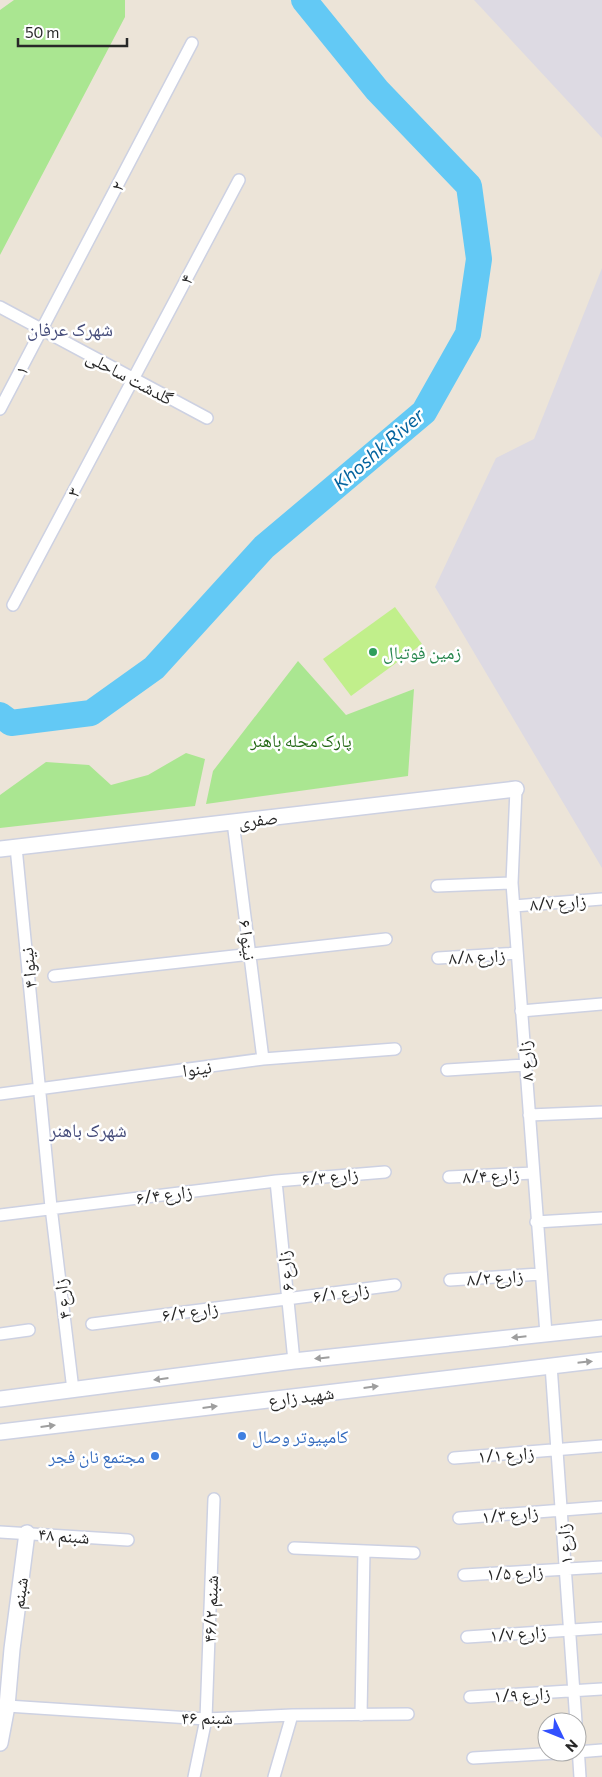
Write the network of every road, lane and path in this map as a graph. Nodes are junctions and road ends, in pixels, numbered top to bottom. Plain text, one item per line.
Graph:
1 (192, 42) dead end
2 (239, 180) dead end
3 (0, 307) edge
4 (42, 330) junction
5 (133, 379) junction
6 (0, 409) edge
7 (207, 418) dead end
8 (13, 605) dead end
9 (516, 789) joint
10 (233, 822) junction
11 (16, 847) junction
12 (0, 849) edge
13 (512, 883) junction
14 (437, 886) dead end
15 (602, 899) edge
16 (514, 906) junction
17 (386, 939) dead end
18 (250, 954) junction
19 (517, 954) junction
20 (438, 958) dead end
21 (54, 976) dead end
22 (602, 1004) edge
23 (521, 1011) junction
24 (396, 1049) dead end
25 (263, 1059) junction
26 (525, 1065) junction
27 (447, 1070) dead end
28 (40, 1089) junction
29 (0, 1094) edge
30 (602, 1112) edge
31 (529, 1116) junction
32 (385, 1172) dead end
33 (533, 1173) junction
34 (449, 1177) dead end
35 (276, 1181) junction
36 (51, 1207) junction
37 (0, 1215) edge
38 (602, 1218) edge
39 (536, 1222) junction
40 (540, 1274) junction
41 (450, 1280) dead end
42 (394, 1285) dead end
43 (288, 1299) junction
44 (92, 1324) dead end
45 (602, 1328) edge
46 (29, 1330) dead end
47 (0, 1334) edge
48 (546, 1334) junction
49 (602, 1360) edge
50 (294, 1361) junction
51 (550, 1365) junction
52 (73, 1390) junction
53 (0, 1398) edge
54 (0, 1432) edge
55 (602, 1446) edge
56 (557, 1450) junction
57 (454, 1458) dead end
58 (214, 1498) dead end
59 (602, 1507) edge
60 (561, 1510) junction
61 (459, 1518) dead end
62 (0, 1532) edge
63 (27, 1532) junction
64 (128, 1540) dead end
65 (294, 1548) dead end
66 (364, 1551) junction
67 (414, 1553) dead end
68 (602, 1567) edge
69 (566, 1569) junction
70 (464, 1575) dead end
71 (602, 1628) edge
72 (570, 1630) junction
73 (467, 1637) dead end
74 (6, 1648) edge
75 (602, 1689) edge
76 (574, 1691) junction
77 (470, 1697) dead end
78 (7, 1706) junction
79 (575, 1712) edge
80 (408, 1714) dead end
81 (292, 1715) junction
82 (361, 1715) junction
83 (206, 1719) junction
84 (1, 1735) edge
85 (602, 1750) edge
86 (587, 1751) edge
87 (537, 1754) edge
88 (473, 1758) dead end
89 (578, 1762) edge
90 (194, 1777) edge
91 (274, 1777) edge
92 (580, 1777) edge

1 - 4 street, ۲
2 - 5 street, ۴
3 - 4 street, گلدشت ساحلی
4 - 5 street, گلدشت ساحلی
4 - 6 street, ۱
5 - 7 street, گلدشت ساحلی
5 - 8 street, ۳
9 - 10 street, صفری
9 - 13 street, ۸ زارع
10 - 11 street, صفری
10 - 18 street, ۶ نینوا
11 - 12 street, صفری
11 - 28 street, ۴ نینوا
13 - 14 street
13 - 16 street, ۸ زارع
15 - 16 street, ۸/۷ زارع
16 - 19 street, ۸ زارع
17 - 18 street
18 - 21 street
18 - 25 street, ۶ نینوا
19 - 20 street, ۸/۸ زارع
19 - 23 street, ۸ زارع
22 - 23 street
23 - 26 street, ۸ زارع
24 - 25 street, نینوا
25 - 28 street, نینوا
26 - 27 street
26 - 31 street, ۸ زارع
28 - 29 street, نینوا
28 - 36 street, ۴ نینوا
30 - 31 street
31 - 33 street, ۸ زارع
32 - 35 street, ۶/۳ زارع
33 - 34 street, ۸/۴ زارع
33 - 39 street, ۸ زارع
35 - 36 street, ۶/۴ زارع
35 - 43 street, ۶ زارع
36 - 37 street, ۶/۴ زارع
36 - 52 street, ۴ زارع
38 - 39 street
39 - 40 street, ۸ زارع
40 - 41 street, ۸/۲ زارع
40 - 48 street, ۸ زارع
42 - 43 street, ۶/۱ زارع
43 - 44 street, ۶/۲ زارع
43 - 50 street, ۶ زارع
45 - 48 street, شهید زارع
46 - 47 street
48 -> 50 street, شهید زارع
51 -> 49 street, شهید زارع
50 -> 52 street, شهید زارع
54 -> 51 street, شهید زارع
51 - 56 street, ۱ زارع
52 - 53 street, شهید زارع
55 - 56 street, ۱/۱ زارع
56 - 57 street, ۱/۱ زارع
56 - 60 street, ۱ زارع
58 - 83 street, ۴۶/۲ شبنم
59 - 60 street, ۱/۳ زارع
60 - 61 street, ۱/۳ زارع
60 - 69 street, ۱ زارع
62 - 63 street, ۴۸ شبنم
63 - 64 street, ۴۸ شبنم
63 - 74 street, شبنم
65 - 66 street
66 - 67 street
66 - 82 street
68 - 69 street, ۱/۵ زارع
69 - 70 street, ۱/۵ زارع
69 - 72 street, ۱ زارع
71 - 72 street, ۱/۷ زارع
72 - 73 street, ۱/۷ زارع
72 - 76 street, ۱ زارع
74 - 78 street, شبنم
75 - 76 street, ۱/۹ زارع
76 - 77 street, ۱/۹ زارع
76 - 79 street, ۱ زارع
78 - 83 street, ۴۶ شبنم
78 - 84 street, شبنم
80 - 82 street, ۴۶ شبنم
81 - 82 street, ۴۶ شبنم
81 - 83 street, ۴۶ شبنم
81 - 91 street
83 - 90 street, ۴۶/۲ شبنم
85 - 86 street
87 - 88 street
89 - 92 street

